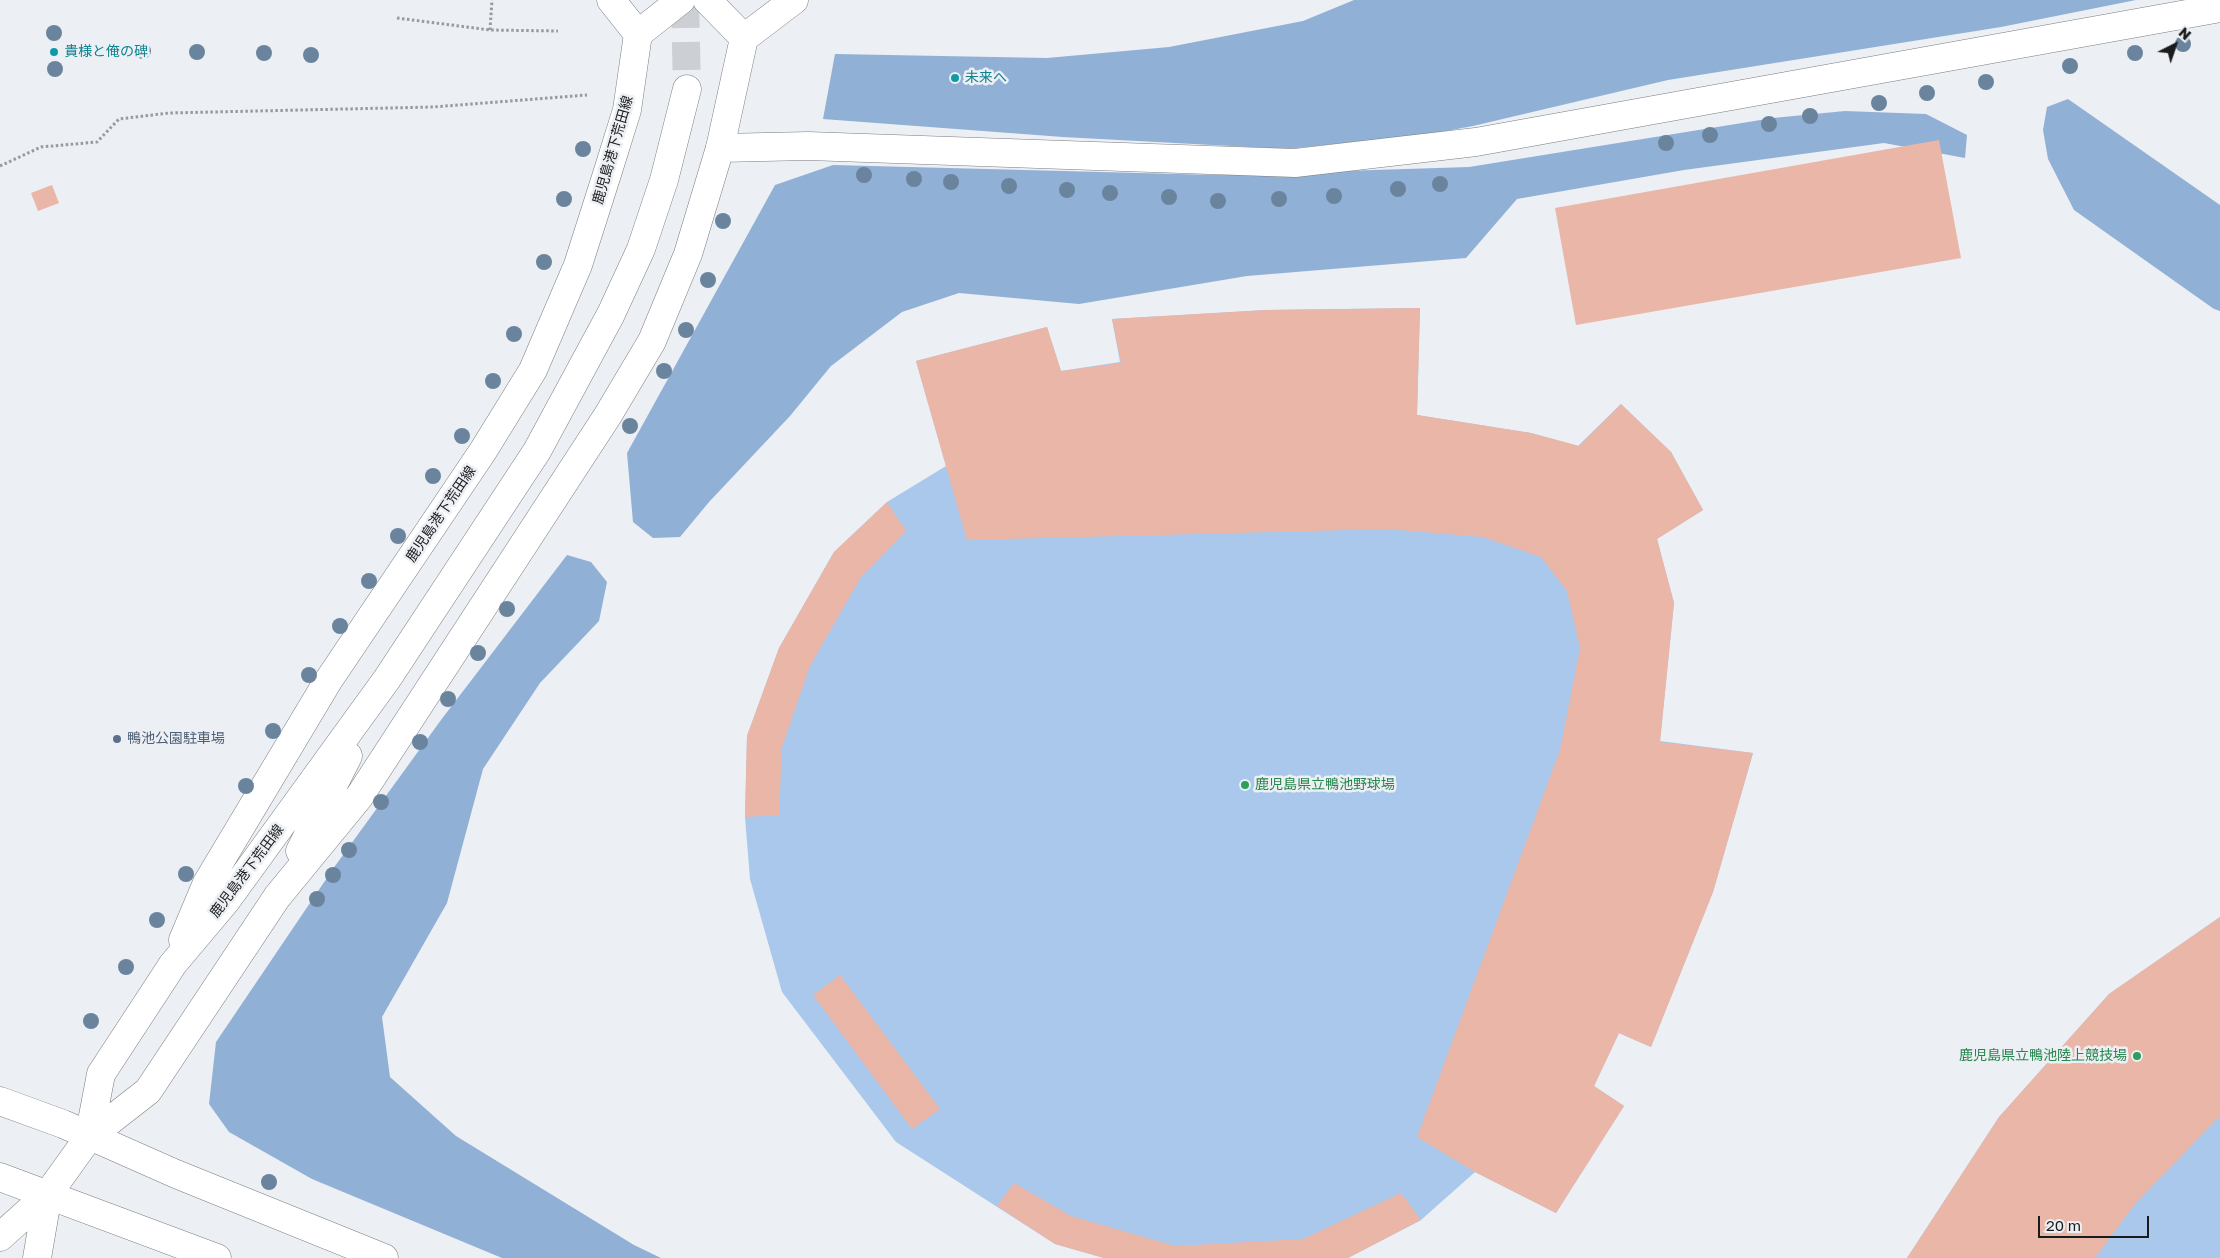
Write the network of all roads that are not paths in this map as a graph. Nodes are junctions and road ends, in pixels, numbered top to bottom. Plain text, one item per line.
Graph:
1 (611, 0) edge
2 (681, 0) edge
3 (707, 0) edge
4 (794, 0) edge
5 (2220, 8) edge
6 (638, 34) junction
7 (744, 38) junction
8 (686, 89) tunnel mouth
9 (720, 148) junction
10 (388, 679) junction
11 (277, 897) junction
12 (174, 964) junction
13 (0, 1101) edge
14 (89, 1136) junction
15 (0, 1177) edge
16 (48, 1194) junction
17 (0, 1237) edge
18 (37, 1258) edge
19 (217, 1258) edge
20 (384, 1258) edge

1 - 6 main road
2 - 6 main road
3 - 7 main road
4 - 7 main road
5 - 9 main road
6 - 12 main road, 鹿児島港下荒田線
7 - 9 main road, 鹿児島港下荒田線
8 - 10 main road, 鹿児島港下荒田線
9 - 11 main road, 鹿児島港下荒田線
10 - 11 main road, 鹿児島港下荒田線
10 - 12 main road, 鹿児島港下荒田線
11 - 14 main road, 鹿児島港下荒田線
12 - 14 main road, 鹿児島港下荒田線
13 - 14 main road
14 - 16 main road, 鹿児島港下荒田線
14 - 20 main road
15 - 16 main road
16 - 17 main road, 鹿児島港下荒田線
16 - 18 main road, 鹿児島港下荒田線
16 - 19 main road

